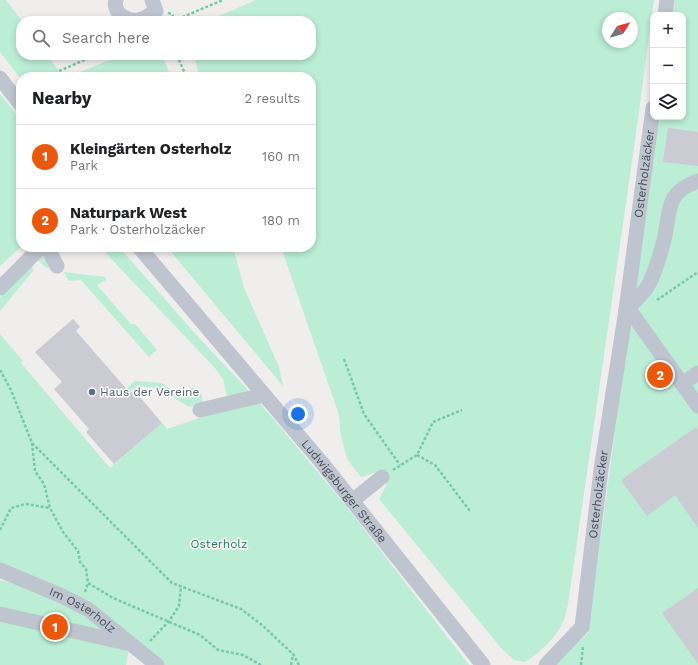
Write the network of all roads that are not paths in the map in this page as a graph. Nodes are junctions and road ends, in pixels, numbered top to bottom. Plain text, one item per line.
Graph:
1 (116, 0) edge
2 (152, 0) edge
3 (667, 0) edge
4 (665, 12) edge
5 (123, 16) edge
6 (148, 16) edge
7 (0, 78) edge
8 (16, 99) edge
9 (651, 120) edge
10 (698, 181) edge
11 (36, 252) edge
12 (50, 252) edge
13 (143, 252) edge
14 (57, 266) dead end
15 (0, 288) edge
16 (626, 310) junction
17 (698, 373) edge
18 (682, 384) junction
19 (264, 396) junction
20 (698, 406) edge
21 (200, 410) dead end
22 (382, 477) road end
23 (352, 501) junction
24 (0, 570) edge
25 (0, 614) edge
26 (135, 648) junction
27 (157, 665) edge
28 (483, 665) edge
29 (546, 665) edge

1 - 5 street
2 - 6 street
3 - 4 street
7 - 8 street
9 - 16 street, Osterholzäcker
10 - 16 street
11 - 15 street
12 - 14 street
13 - 19 street, Ludwigsburger Straße
16 - 18 street
16 - 29 street, Osterholzäcker
17 - 18 street
18 - 20 street
19 - 21 street
19 - 23 street, Ludwigsburger Straße
22 - 23 street
23 - 28 street, Ludwigsburger Straße
24 - 26 street, Im Osterholz
25 - 26 street
26 - 27 street, Im Osterholz

